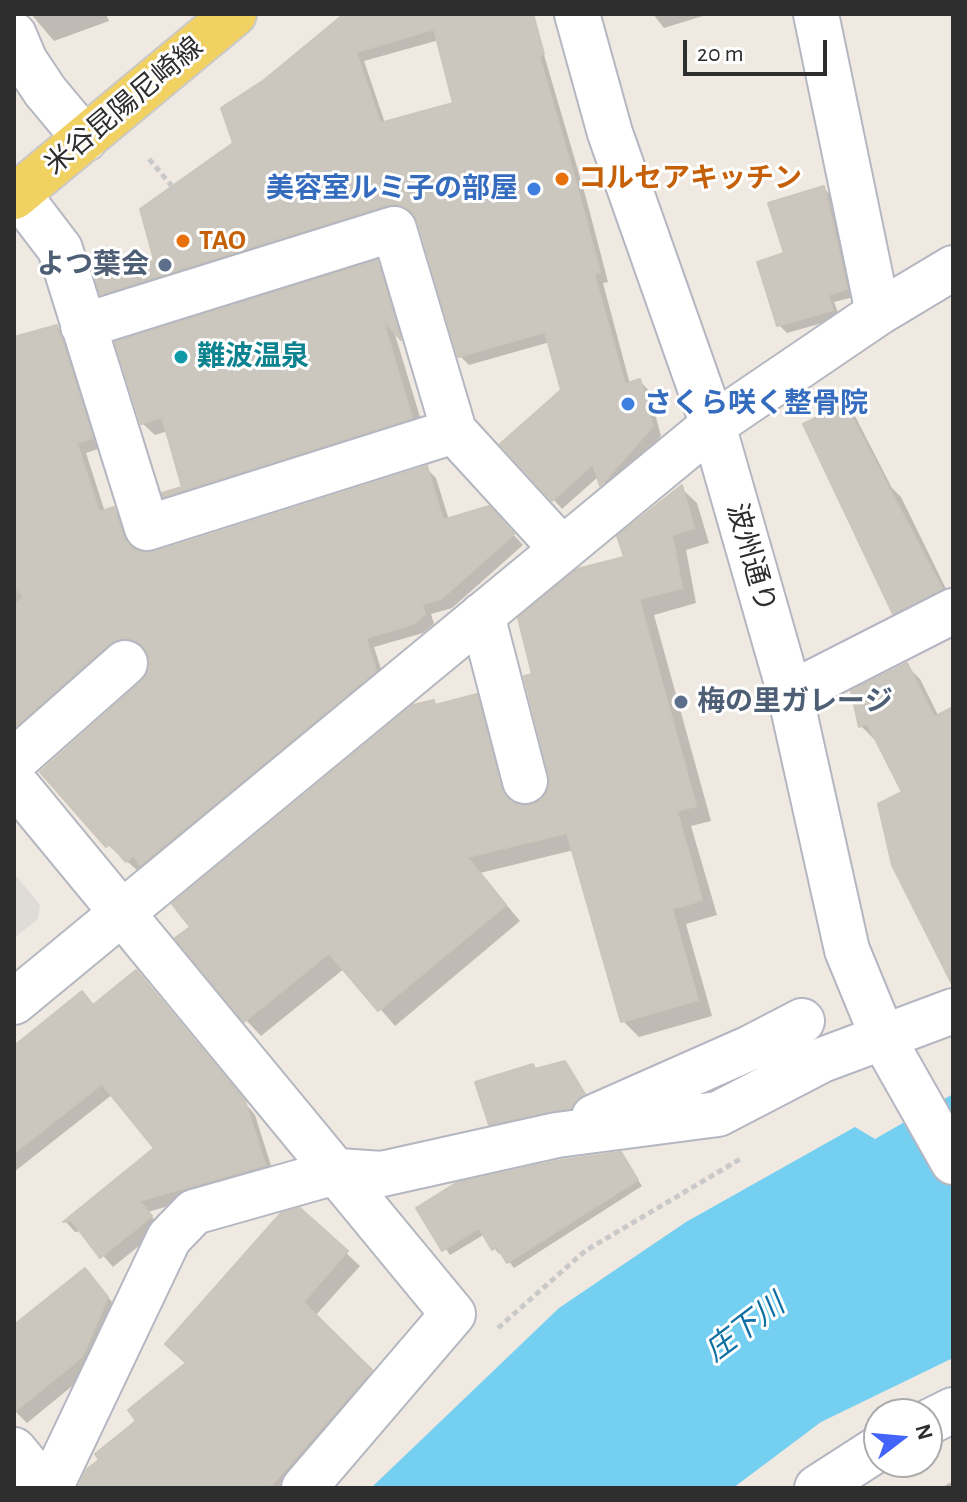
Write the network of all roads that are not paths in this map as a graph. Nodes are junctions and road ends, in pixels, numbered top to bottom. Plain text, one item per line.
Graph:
1 (234, 14) edge
2 (577, 14) edge
3 (816, 14) edge
4 (18, 54) edge
5 (85, 139) junction
6 (16, 196) edge
7 (953, 268) edge
8 (878, 313) junction
9 (83, 326) junction
10 (713, 425) junction
11 (454, 431) junction
12 (562, 549) junction
13 (953, 611) edge
14 (482, 615) junction
15 (125, 663) dead end
16 (790, 694) junction
17 (14, 761) edge
18 (525, 781) dead end
19 (14, 782) edge
20 (123, 910) junction
21 (14, 1002) edge
22 (953, 1011) edge
23 (802, 1021) dead end
24 (884, 1040) junction
25 (557, 1135) junction
26 (953, 1162) edge
27 (339, 1171) junction
28 (14, 1450) edge
29 (863, 1458) edge
30 (47, 1488) edge
31 (304, 1488) edge
32 (817, 1488) edge

1 - 5 main road, 米谷昆陽尼崎線
2 - 10 street, 波州通り
3 - 8 street
4 - 5 street
5 - 6 main road, 米谷昆陽尼崎線
6 - 9 street
7 - 8 street
8 - 10 street
9 - 11 street
9 - 11 street
10 - 12 street
10 - 16 street, 波州通り
11 - 12 street
12 - 14 street
13 - 16 street
14 - 18 street
14 - 20 street
15 - 17 street
16 - 24 street, 波州通り
19 - 20 street
20 - 21 street
20 - 27 street
22 - 24 street
23 - 25 street
24 - 25 street
24 - 26 street, 波州通り
25 - 27 street
27 - 30 street
27 - 31 street
28 - 30 street
29 - 32 street

